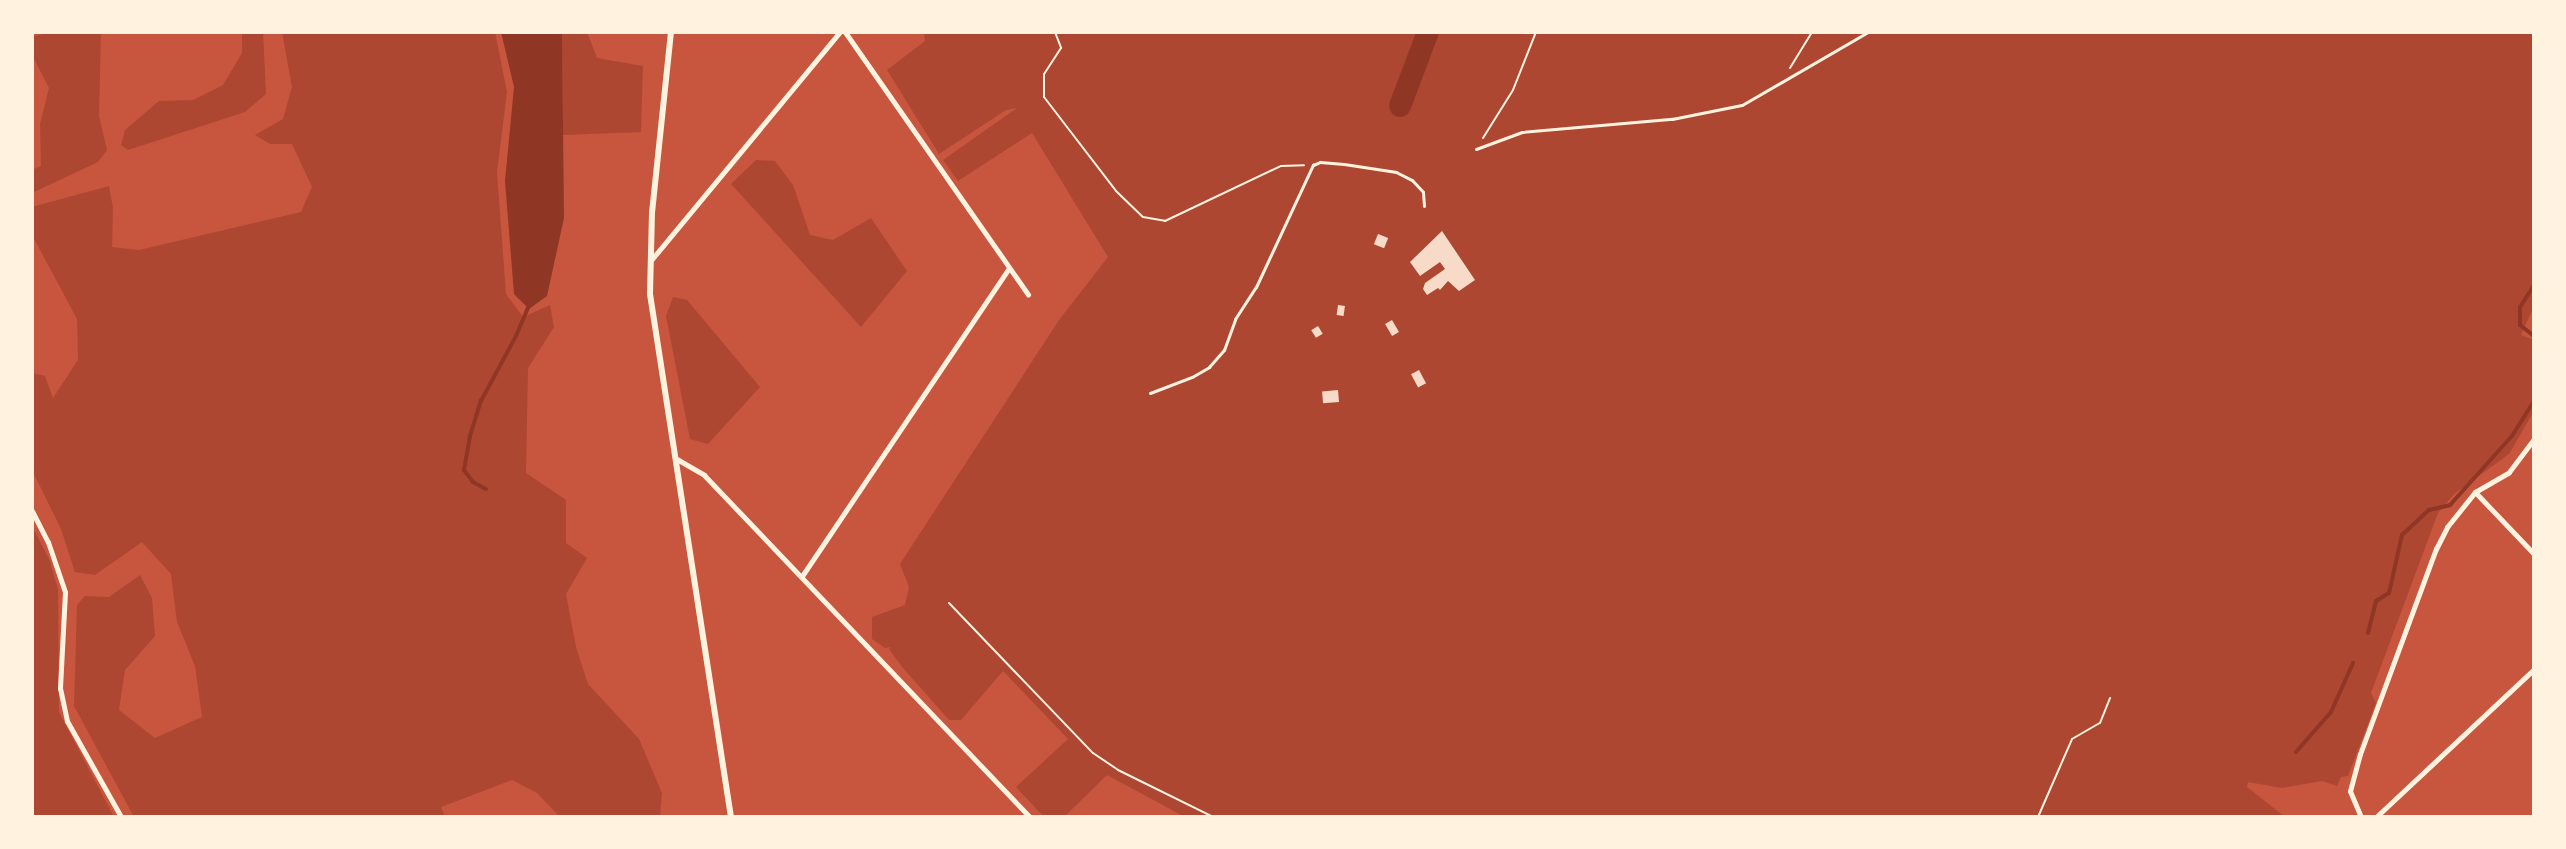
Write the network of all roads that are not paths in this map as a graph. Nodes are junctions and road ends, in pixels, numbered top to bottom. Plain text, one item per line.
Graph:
1 (671, 32) edge
2 (843, 32) edge
3 (1868, 32) edge
4 (1476, 149) road end
5 (1424, 206) dead end
6 (649, 263) junction
7 (1009, 268) junction
8 (1028, 294) dead end
9 (1150, 393) dead end
10 (2534, 439) edge
11 (675, 458) junction
12 (2475, 492) junction
13 (32, 511) edge
14 (2534, 554) edge
15 (802, 576) junction
16 (2534, 669) edge
17 (121, 817) edge
18 (731, 817) edge
19 (1030, 817) edge
20 (2361, 817) edge
21 (2376, 817) edge

1 - 6 street
2 - 6 street
2 - 7 street
3 - 4 lane
5 - 9 lane
6 - 11 street
7 - 8 street
7 - 15 street
10 - 12 street
11 - 15 street
11 - 18 street
12 - 14 street
12 - 20 street
13 - 17 street
15 - 19 street
16 - 21 street

